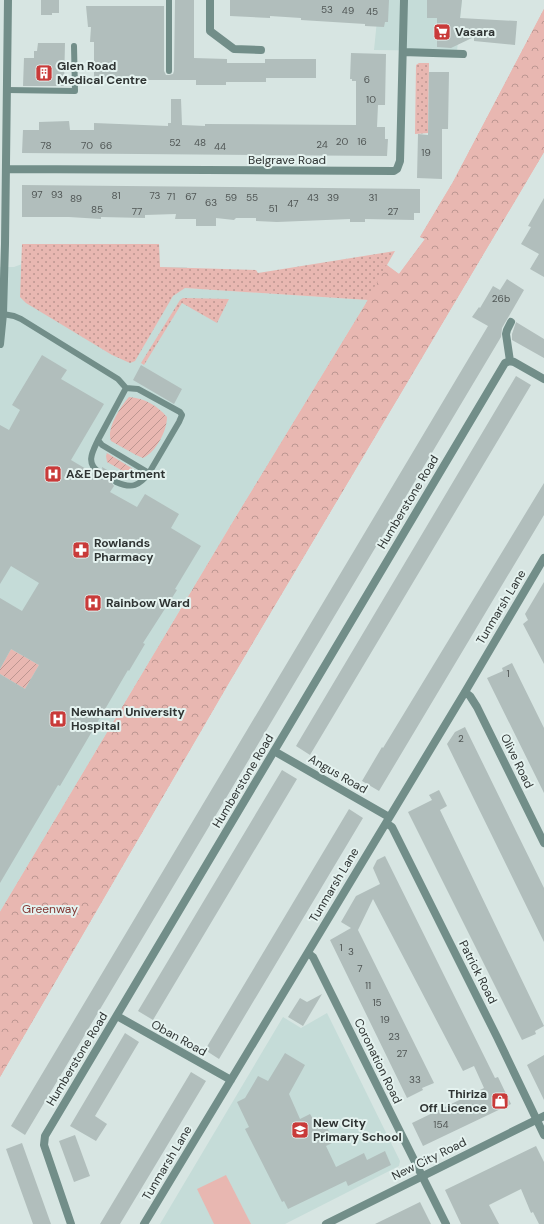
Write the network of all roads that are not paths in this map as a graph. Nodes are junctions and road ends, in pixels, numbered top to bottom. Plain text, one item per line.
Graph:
1 (8, 0) edge
2 (169, 0) edge
3 (210, 0) edge
4 (404, 0) edge
5 (74, 46) dead end
6 (261, 50) dead end
7 (403, 52) junction
8 (463, 54) dead end
9 (169, 71) dead end
10 (7, 90) junction
11 (6, 169) junction
12 (3, 314) junction
13 (511, 322) dead end
14 (0, 344) edge
15 (510, 361) junction
16 (544, 379) edge
17 (126, 388) junction
18 (98, 440) junction
19 (99, 472) dead end
20 (149, 473) junction
21 (116, 482) dead end
22 (544, 558) edge
23 (465, 692) junction
24 (274, 751) junction
25 (387, 820) junction
26 (544, 843) edge
27 (308, 953) junction
28 (117, 1016) junction
29 (231, 1080) junction
30 (544, 1116) edge
31 (536, 1120) junction
32 (544, 1135) edge
33 (422, 1176) junction
34 (71, 1224) edge
35 (144, 1224) edge
36 (326, 1224) edge
37 (446, 1224) edge

1 - 10 street
2 - 9 lane
3 - 6 street
4 - 7 street, Belgrave Road
5 - 10 lane
7 - 8 street
7 - 11 street, Belgrave Road
10 - 11 street
11 - 12 street
12 - 14 street
12 - 17 lane
13 - 15 street
15 - 16 street
15 - 24 street, Humberstone Road
17 - 18 lane
17 - 20 lane
18 - 19 lane
18 - 20 lane
20 - 21 lane
22 - 23 street, Tunmarsh Lane
23 - 25 street, Tunmarsh Lane
23 - 26 street, Olive Road
24 - 25 street, Angus Road
24 - 28 street, Humberstone Road
25 - 27 street, Tunmarsh Lane
25 - 31 street, Patrick Road
27 - 29 street, Tunmarsh Lane
27 - 33 street, Coronation Road
28 - 29 street, Oban Road
28 - 34 street, Humberstone Road
29 - 35 street, Tunmarsh Lane
30 - 31 street, New City Road
31 - 32 street, Patrick Road
31 - 33 street, New City Road
33 - 36 street, New City Road
33 - 37 street, Coronation Road

